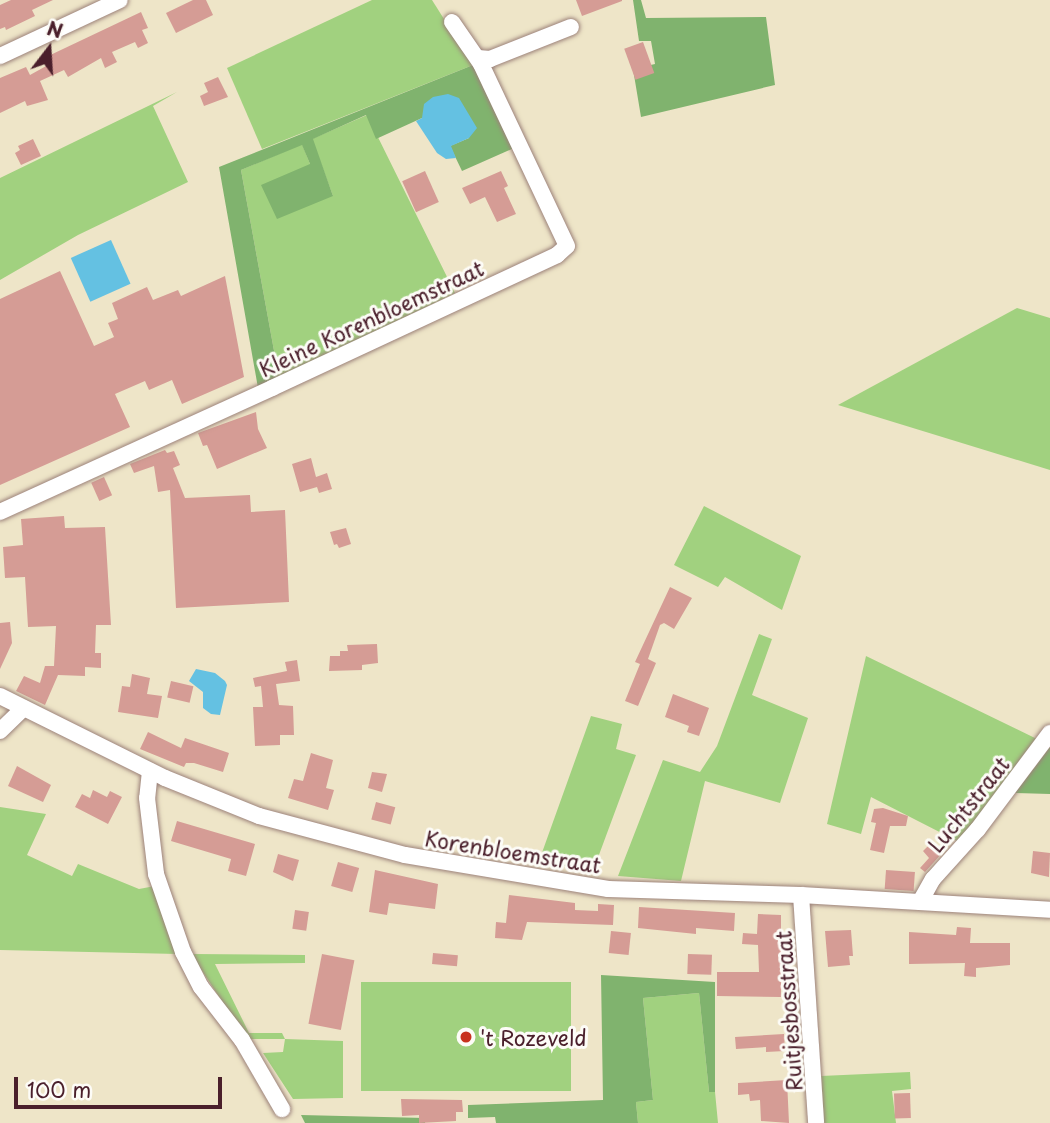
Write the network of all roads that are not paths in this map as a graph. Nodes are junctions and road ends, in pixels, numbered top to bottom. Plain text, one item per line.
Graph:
1 (120, 0) edge
2 (452, 22) dead end
3 (571, 27) dead end
4 (0, 56) edge
5 (478, 58) junction
6 (0, 512) edge
7 (0, 696) edge
8 (24, 708) junction
9 (0, 731) edge
10 (1050, 733) edge
11 (150, 771) junction
12 (801, 895) junction
13 (920, 902) junction
14 (1050, 910) edge
15 (282, 1109) dead end
16 (816, 1123) edge

1 - 4 street
2 - 5 street
3 - 5 street
5 - 6 street, Kleine Korenbloemstraat
7 - 8 street, Korenbloemstraat
8 - 9 street
8 - 11 street, Korenbloemstraat
10 - 13 street, Luchtstraat
11 - 12 street, Korenbloemstraat
11 - 15 street
12 - 13 street, Korenbloemstraat
12 - 16 street, Ruitjesbosstraat
13 - 14 street, Korenbloemstraat

